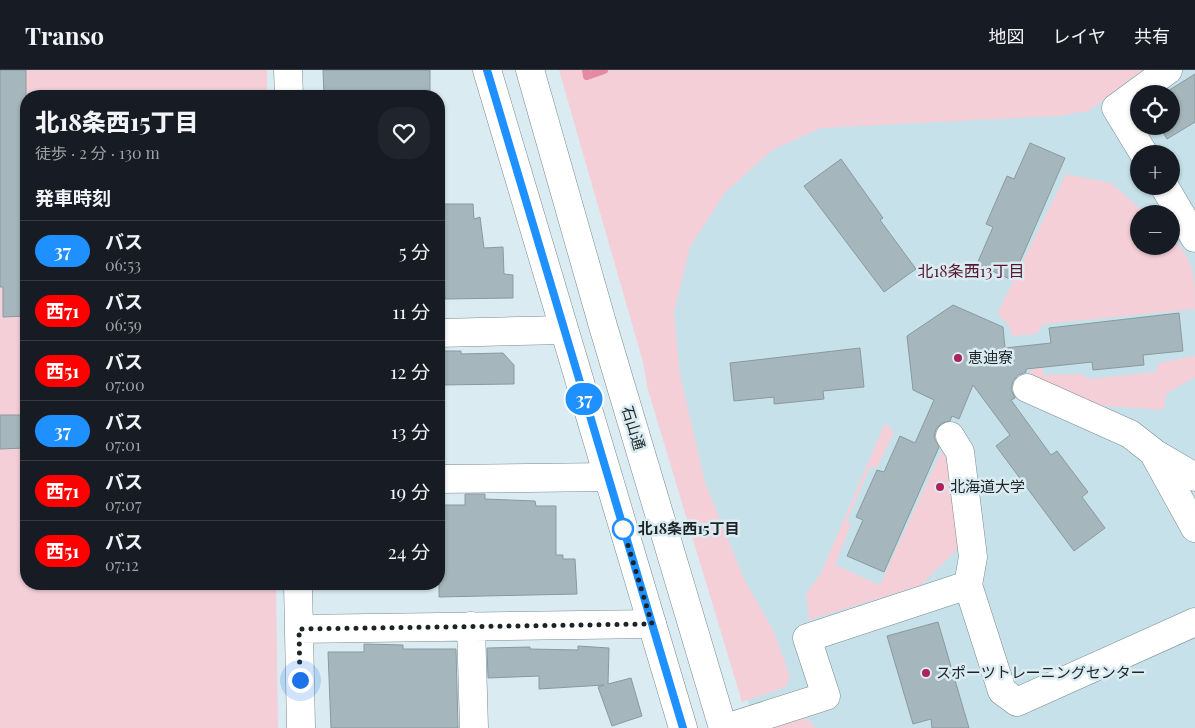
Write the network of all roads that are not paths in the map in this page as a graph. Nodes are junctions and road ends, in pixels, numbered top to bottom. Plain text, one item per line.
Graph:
1 (288, 70) edge
2 (487, 70) edge
3 (530, 70) edge
4 (1168, 70) edge
5 (289, 90) edge
6 (1139, 145) edge
7 (1169, 195) edge
8 (1195, 238) edge
9 (563, 330) junction
10 (445, 332) edge
11 (1027, 388) dead end
12 (950, 436) dead end
13 (1153, 452) junction
14 (608, 477) junction
15 (1195, 477) edge
16 (445, 480) edge
17 (1195, 528) edge
18 (968, 586) junction
19 (298, 590) edge
20 (1195, 622) edge
21 (652, 624) junction
22 (471, 626) junction
23 (299, 629) junction
24 (301, 728) edge
25 (474, 728) edge
26 (683, 728) edge
27 (725, 728) edge

1 - 5 main road
2 - 9 main road
3 - 27 main road, 石山通
4 - 6 main road
7 - 8 main road
9 - 10 main road
9 - 14 main road
11 - 13 main road
12 - 18 main road
13 - 15 main road
13 - 17 main road
14 - 16 main road
14 - 21 main road
18 - 20 main road
18 - 27 main road
19 - 23 main road
21 - 22 main road
21 - 26 main road
22 - 23 main road
22 - 25 main road
23 - 24 main road

